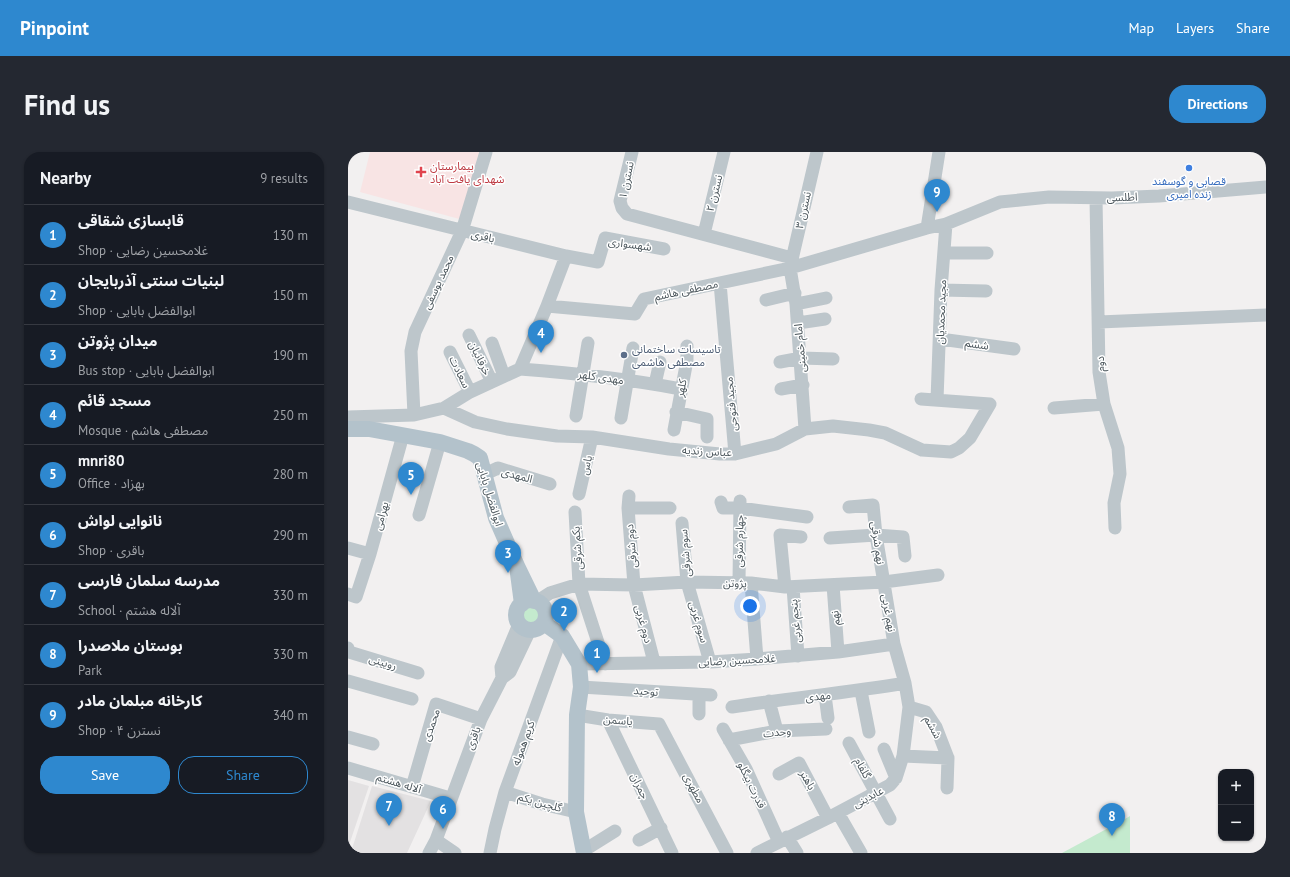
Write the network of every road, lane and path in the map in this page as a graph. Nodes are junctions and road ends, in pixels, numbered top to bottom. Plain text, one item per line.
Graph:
1 (486, 152) edge
2 (632, 152) edge
3 (724, 152) edge
4 (817, 152) edge
5 (939, 152) edge
6 (1266, 187) edge
7 (1049, 197) joint
8 (1096, 198) junction
9 (348, 202) edge
10 (946, 224) junction
11 (927, 228) junction
12 (462, 231) junction
13 (704, 234) junction
14 (664, 249) dead end
15 (944, 253) junction
16 (987, 253) dead end
17 (566, 256) junction
18 (791, 263) junction
19 (720, 283) junction
20 (941, 290) junction
21 (986, 292) dead end
22 (826, 298) dead end
23 (796, 299) junction
24 (766, 300) dead end
25 (548, 306) junction
26 (1266, 315) edge
27 (825, 319) dead end
28 (1099, 322) junction
29 (798, 323) junction
30 (469, 335) dead end
31 (940, 339) junction
32 (492, 343) dead end
33 (588, 343) dead end
34 (687, 346) dead end
35 (633, 348) dead end
36 (1014, 349) dead end
37 (450, 352) dead end
38 (801, 358) junction
39 (833, 359) dead end
40 (660, 362) dead end
41 (780, 362) dead end
42 (520, 369) junction
43 (584, 375) junction
44 (504, 376) junction
45 (628, 380) junction
46 (492, 382) junction
47 (655, 384) junction
48 (802, 385) junction
49 (681, 389) junction
50 (781, 389) dead end
51 (470, 392) junction
52 (921, 399) dead end
53 (936, 400) junction
54 (1104, 404) junction
55 (444, 408) junction
56 (1054, 408) dead end
57 (676, 412) junction
58 (414, 415) junction
59 (576, 416) dead end
60 (348, 417) edge
61 (621, 418) dead end
62 (369, 423) junction
63 (348, 429) edge
64 (805, 429) junction
65 (674, 430) dead end
66 (403, 435) junction
67 (592, 436) junction
68 (708, 437) dead end
69 (440, 442) junction
70 (735, 454) junction
71 (485, 474) junction
72 (550, 484) dead end
73 (579, 494) dead end
74 (721, 502) dead end
75 (740, 504) junction
76 (849, 507) dead end
77 (670, 508) dead end
78 (575, 512) dead end
79 (419, 514) dead end
80 (807, 517) dead end
81 (682, 523) dead end
82 (1115, 528) dead end
83 (876, 535) junction
84 (801, 537) dead end
85 (830, 538) dead end
86 (348, 548) edge
87 (370, 554) junction
88 (905, 556) dead end
89 (938, 575) dead end
90 (687, 582) junction
91 (884, 582) junction
92 (745, 583) junction
93 (579, 584) junction
94 (634, 585) junction
95 (833, 585) junction
96 (789, 587) junction
97 (352, 596) edge
98 (531, 602) junction
99 (531, 626) junction
100 (562, 636) junction
101 (894, 644) junction
102 (348, 650) edge
103 (838, 652) junction
104 (798, 656) junction
105 (757, 659) junction
106 (654, 662) junction
107 (710, 662) junction
108 (579, 664) junction
109 (605, 664) junction
110 (418, 673) dead end
111 (348, 681) edge
112 (905, 683) junction
113 (581, 687) junction
114 (861, 691) junction
115 (825, 695) junction
116 (412, 699) dead end
117 (769, 701) junction
118 (732, 707) dead end
119 (909, 707) junction
120 (699, 714) dead end
121 (577, 715) junction
122 (480, 719) junction
123 (608, 720) junction
124 (659, 724) joint
125 (776, 731) junction
126 (869, 732) dead end
127 (726, 735) joint
128 (348, 737) edge
129 (849, 743) dead end
130 (373, 744) dead end
131 (884, 748) dead end
132 (903, 756) junction
133 (948, 758) junction
134 (348, 768) edge
135 (779, 774) dead end
136 (896, 778) junction
137 (412, 787) junction
138 (947, 788) dead end
139 (506, 792) junction
140 (876, 793) junction
141 (450, 798) junction
142 (576, 812) junction
143 (833, 815) junction
144 (890, 819) dead end
145 (661, 828) junction
146 (615, 831) dead end
147 (436, 840) junction
148 (639, 840) dead end
149 (783, 840) junction
150 (584, 852) edge
151 (429, 853) edge
152 (455, 853) edge
153 (490, 853) edge
154 (672, 853) edge
155 (727, 853) edge
156 (757, 853) edge
157 (797, 853) edge
158 (862, 853) edge

1 - 12 street, محمد یوسفی
2 - 13 street, نسترن ۱
3 - 13 street, نسترن ۲
4 - 18 street, نسترن ۳
5 - 11 street
6 - 8 street, اطلسی
7 - 8 street, اطلسی
7 - 10 street, مصطفی هاشم
8 - 28 street, دوم
9 - 12 street, باقری
10 - 11 street, مصطفی هاشم
10 - 15 street, مجید محمدیان
11 - 18 street, مصطفی هاشم
12 - 17 street, باقری
12 - 58 street, محمد یوسفی
13 - 18 street
14 - 17 street, شهسواری
15 - 16 street
15 - 20 street, مجید محمدیان
17 - 25 street
18 - 19 street, مصطفی هاشم
18 - 23 street, امام خمینی
19 - 25 street, مصطفی هاشم
19 - 70 street, مجید فتوحی
20 - 21 street
20 - 31 street, مجید محمدیان
22 - 23 street
23 - 24 street
23 - 29 street, امام خمینی
25 - 42 street
26 - 28 street
27 - 29 street
28 - 54 street, دوم
29 - 38 street, امام خمینی
30 - 46 street, خرقانیان
31 - 36 street, ششم
31 - 53 street, مجید محمدیان
32 - 44 street
33 - 43 street
34 - 49 street, کلهر
35 - 45 street
37 - 51 street, سعادت
38 - 39 street
38 - 41 street
38 - 48 street, امام خمینی
40 - 47 street
42 - 43 street, مهدی کلهر
42 - 44 street
43 - 45 street, مهدی کلهر
43 - 59 street
44 - 46 street
45 - 47 street, مهدی کلهر
45 - 61 street
46 - 51 street
47 - 49 street, مهدی کلهر
48 - 50 street
48 - 64 street, امام خمینی
49 - 57 street, کلهر
51 - 55 street
52 - 53 street
53 - 64 street, عباس زندیه
54 - 56 street
54 - 82 street, دوم
55 - 58 street
55 - 67 street, عباس زندیه
57 - 65 street, کلهر
57 - 68 street
58 - 62 street
60 - 62 street
62 - 63 main road, ابوالفضل بابایی
62 - 66 main road, ابوالفضل بابایی
64 - 70 street, عباس زندیه
66 - 69 main road, ابوالفضل بابایی
66 - 87 street, بهرامی
67 - 70 street, عباس زندیه
67 - 73 street, یاس
69 - 71 main road, ابوالفضل بابایی
69 - 79 street
71 - 72 street, المهدی
71 - 98 main road, ابوالفضل بابایی
74 - 75 street
75 - 80 street
75 - 92 street, چهارم شرقی
76 - 83 street, نهم شرقی
77 - 94 street, دوم شرقی
78 - 93 street, یکم شرقی
81 - 90 street, سوم شرقی
83 - 85 street
83 - 88 street
83 - 91 street, نهم شرقی
84 - 96 street, پنجم غربی
86 - 87 street
87 - 97 street, بهرامی
89 - 91 street, پژوتن
90 - 92 street, پژوتن
90 - 94 street, پژوتن
90 - 107 street, سوم غربی
91 - 95 street, پژوتن
91 - 101 street, نهم غربی
92 - 96 street, پژوتن
92 - 105 street, چهارم شرقی
93 - 94 street, پژوتن
93 - 98 street, پژوتن
93 - 109 street, یکم شرقی
94 - 106 street, دوم غربی
95 - 96 street, پژوتن
95 - 103 street, نهم
96 - 104 street, پنجم غربی
98 - 99 main road
98 - 99 main road
99 - 100 main road
99 - 122 street, باقری
100 - 108 main road
100 - 139 street, کریم هموله
101 - 103 street, غلامحسین رضایی
101 - 112 street
102 - 110 street, رویینی
103 - 104 street, غلامحسین رضایی
104 - 105 street, غلامحسین رضایی
105 - 107 street, غلامحسین رضایی
106 - 107 street, غلامحسین رضایی
106 - 109 street, غلامحسین رضایی
108 - 109 street, غلامحسین رضایی
108 - 113 main road
111 - 116 street
112 - 114 street, مهدی
112 - 119 street
113 - 120 street, توحید
113 - 121 main road
114 - 115 street, مهدی
114 - 126 street
115 - 117 street, مهدی
115 - 125 street, وحدت
117 - 118 street, مهدی
117 - 125 street
119 - 132 street
119 - 133 street, ششم
121 - 123 street, یاسمن
121 - 142 main road
122 - 137 street, محمدی
122 - 141 street, باقری
123 - 124 street, یاسمن
123 - 145 street, چمران
124 - 155 street, مطهری
125 - 127 street, وحدت
127 - 149 street, قدرت بیگلو
128 - 130 street
129 - 140 street, گلفام
131 - 136 street
132 - 133 street
132 - 136 street
133 - 138 street, ششم
134 - 137 street, آلاله هشتم
135 - 143 street, باهنر
136 - 140 street, عابدینی
137 - 141 street, آلاله هشتم
139 - 142 street, گلچین یکم
139 - 153 street, کریم هموله
140 - 143 street, عابدینی
140 - 144 street, گلفام
141 - 147 street, باقری
142 - 150 main road
143 - 149 street, عابدینی
143 - 158 street
145 - 148 street
145 - 154 street, چمران
146 - 150 street
147 - 151 street, باقری
147 - 152 street
149 - 156 street, عابدینی
149 - 157 street, قدرت بیگلو

